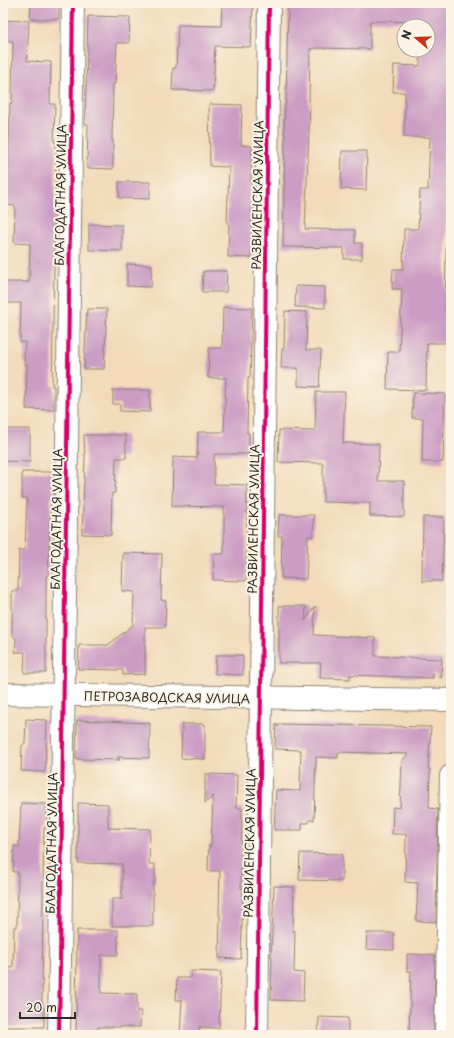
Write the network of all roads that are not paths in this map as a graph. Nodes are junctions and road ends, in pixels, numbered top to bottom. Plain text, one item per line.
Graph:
1 (73, 3) edge
2 (269, 3) edge
3 (3, 694) edge
4 (63, 695) junction
5 (260, 698) junction
6 (451, 700) edge
7 (451, 776) edge
8 (59, 1035) edge
9 (257, 1035) edge
10 (446, 1035) edge

1 - 4 street, БЛАГОДАТНАЯ УЛИЦА
2 - 5 street, РАЗВИЛЕНСКАЯ УЛИЦА
3 - 4 street, ПЕТРОЗАВОДСКАЯ УЛИЦА
4 - 5 street, ПЕТРОЗАВОДСКАЯ УЛИЦА
4 - 8 street, БЛАГОДАТНАЯ УЛИЦА
5 - 6 street, ПЕТРОЗАВОДСКАЯ УЛИЦА
5 - 9 street, РАЗВИЛЕНСКАЯ УЛИЦА
7 - 10 street

